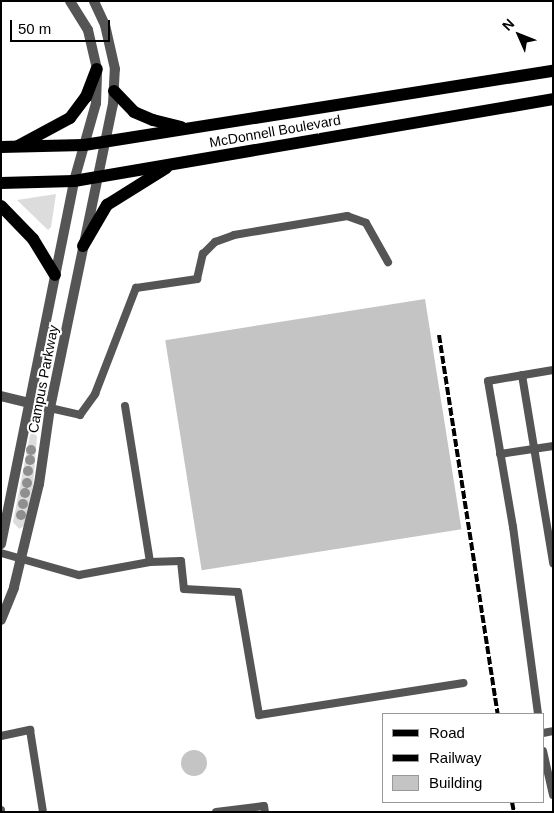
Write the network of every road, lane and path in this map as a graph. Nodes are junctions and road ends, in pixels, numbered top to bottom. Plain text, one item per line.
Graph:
1 (70, 1) edge
2 (94, 1) edge
3 (97, 70) junction
4 (553, 71) edge
5 (114, 91) junction
6 (553, 99) edge
7 (189, 128) junction
8 (103, 142) junction
9 (84, 145) junction
10 (1, 147) edge
11 (17, 147) junction
12 (170, 164) junction
13 (96, 177) junction
14 (74, 181) junction
15 (1, 183) edge
16 (1, 206) edge
17 (83, 246) junction
18 (388, 262) dead end
19 (55, 275) junction
20 (553, 370) edge
21 (522, 375) junction
22 (1, 396) edge
23 (30, 403) junction
24 (125, 406) dead end
25 (50, 408) junction
26 (553, 446) edge
27 (536, 448) junction
28 (500, 454) junction
29 (1, 544) edge
30 (1, 553) edge
31 (22, 559) junction
32 (150, 562) junction
33 (553, 563) edge
34 (1, 620) edge
35 (464, 683) dead end
36 (538, 713) edge
37 (1, 736) edge
38 (553, 758) edge
39 (544, 760) joint
40 (553, 796) edge
41 (43, 812) edge
42 (216, 812) edge
43 (265, 812) edge

1 - 3 street, Campus Parkway
2 - 5 street, Campus Parkway
3 - 9 street, Campus Parkway
3 - 11 main road
4 - 7 main road, McDonnell Boulevard
5 - 7 main road
5 - 8 street, Campus Parkway
6 - 12 main road, McDonnell Boulevard
7 - 8 main road, McDonnell Boulevard
8 - 9 main road, McDonnell Boulevard
8 - 13 street, Campus Parkway
9 - 11 main road, McDonnell Boulevard
9 - 14 street, Campus Parkway
10 - 11 main road, McDonnell Boulevard
12 - 13 main road, McDonnell Boulevard
12 - 17 main road
13 - 14 main road, McDonnell Boulevard
13 - 17 street, Campus Parkway
14 - 15 main road, McDonnell Boulevard
14 - 19 street, Campus Parkway
16 - 19 main road
17 - 25 street, Campus Parkway
18 - 25 lane
19 - 23 street, Campus Parkway
20 - 21 lane
21 - 27 lane
21 - 28 lane
22 - 23 street
23 - 25 street
23 - 29 street, Campus Parkway
24 - 32 lane
25 - 31 street, Campus Parkway
26 - 27 lane
27 - 28 lane
27 - 33 lane
28 - 36 lane
30 - 31 lane
31 - 32 lane
31 - 34 street, Campus Parkway
32 - 35 lane
37 - 41 lane
38 - 39 lane
39 - 40 lane
42 - 43 lane

